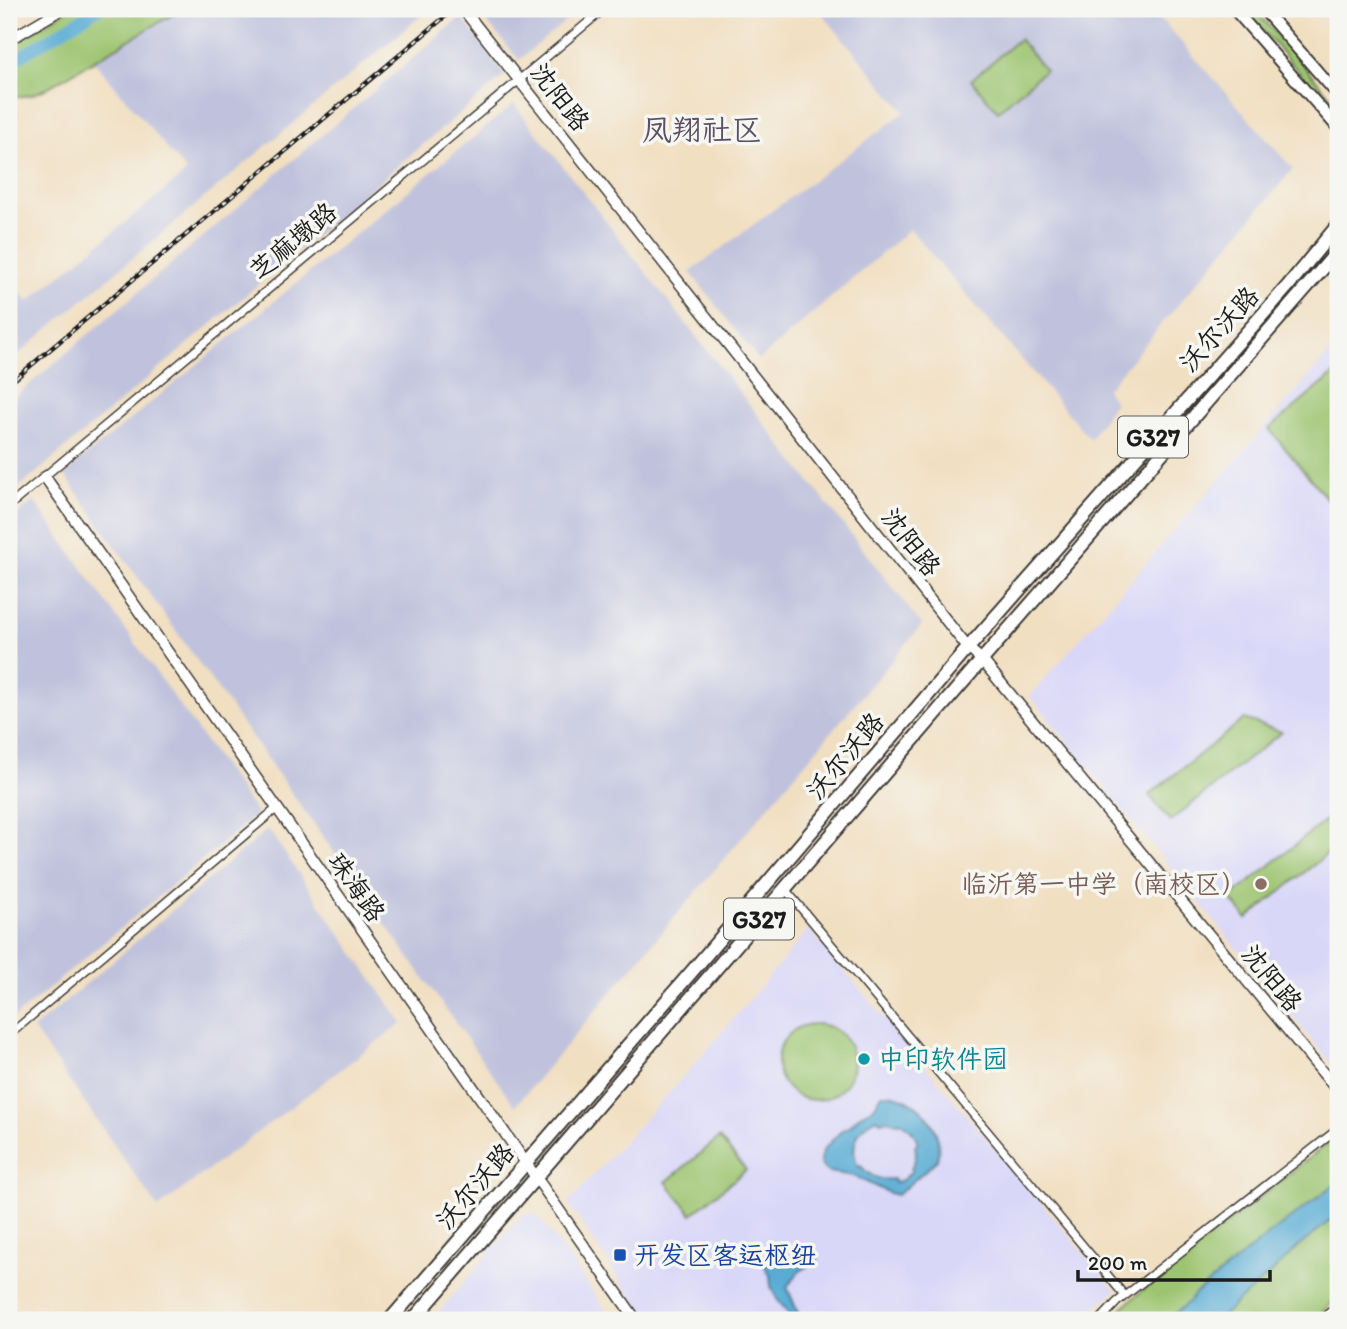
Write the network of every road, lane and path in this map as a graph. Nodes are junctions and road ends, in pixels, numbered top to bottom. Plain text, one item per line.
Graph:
1 (62, 9) edge
2 (463, 9) edge
3 (604, 9) edge
4 (1234, 9) edge
5 (1263, 9) edge
6 (9, 38) edge
7 (520, 80) junction
8 (1338, 95) edge
9 (1338, 128) edge
10 (1338, 225) edge
11 (1338, 251) edge
12 (45, 477) junction
13 (9, 506) edge
14 (968, 648) junction
15 (982, 660) junction
16 (277, 808) junction
17 (785, 889) junction
18 (9, 1035) edge
19 (1338, 1091) edge
20 (1338, 1129) edge
21 (525, 1163) junction
22 (536, 1178) junction
23 (1125, 1296) junction
24 (1338, 1307) edge
25 (390, 1320) edge
26 (414, 1320) edge
27 (636, 1320) edge
28 (1100, 1320) edge
29 (1323, 1320) edge

1 - 6 street
2 - 7 street, 沈阳路
3 - 7 street, 芝麻墩路
4 - 9 main road
5 - 8 main road
7 - 12 street, 芝麻墩路
7 - 14 street, 沈阳路
10 - 14 highway, 沃尔沃路 / G327
11 - 15 highway, 沃尔沃路 / G327
12 - 13 street, 芝麻墩路
12 - 16 street, 珠海路
14 - 15 street, 沈阳路
14 - 21 highway, 沃尔沃路 / G327
15 - 17 highway, 沃尔沃路 / G327
15 - 19 street, 沈阳路
16 - 18 street
16 - 21 street, 珠海路
17 - 22 highway, 沃尔沃路 / G327
17 - 23 street
20 - 23 street
21 - 22 street, 珠海路
21 - 25 highway, 沃尔沃路 / G327
22 - 26 highway, 沃尔沃路 / G327
22 - 27 street, 珠海路
23 - 28 street
24 - 29 street

